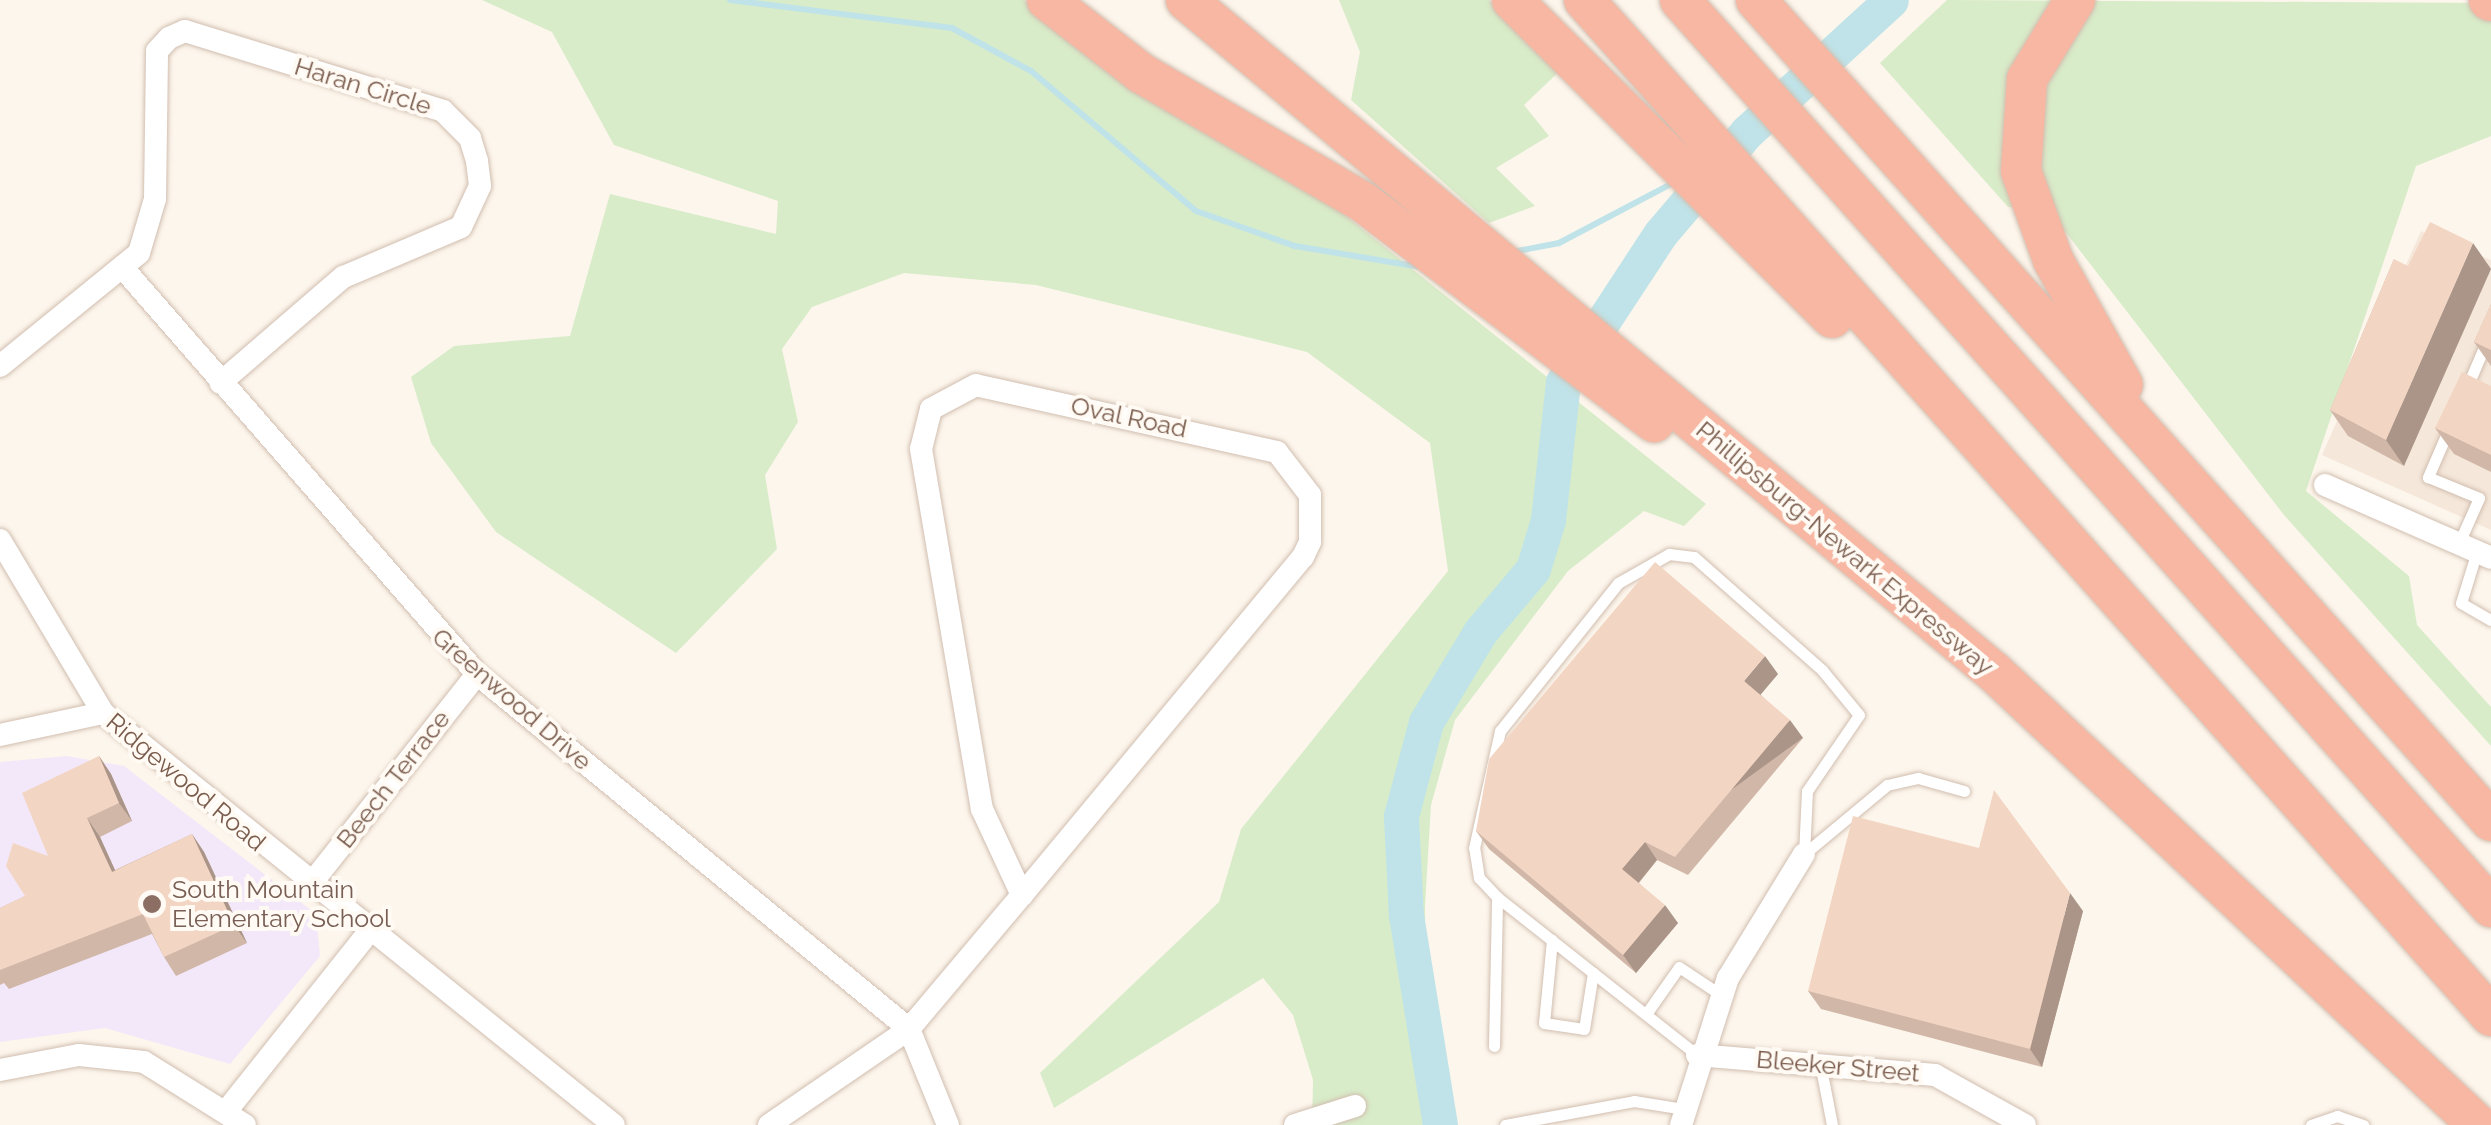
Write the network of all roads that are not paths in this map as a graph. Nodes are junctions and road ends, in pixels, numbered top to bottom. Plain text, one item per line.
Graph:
1 (1047, 0) edge
2 (1186, 0) edge
3 (1512, 0) edge
4 (1584, 0) edge
5 (1680, 0) edge
6 (2074, 0) edge
7 (1773, 8) edge
8 (1664, 117) junction
9 (122, 267) junction
10 (2491, 331) edge
11 (1600, 362) junction
12 (0, 366) edge
13 (220, 383) junction
14 (2160, 450) junction
15 (2325, 484) dead end
16 (2485, 501) edge
17 (0, 540) edge
18 (2476, 551) edge
19 (2491, 620) edge
20 (476, 674) junction
21 (103, 712) junction
22 (0, 735) edge
23 (1964, 791) dead end
24 (2491, 821) edge
25 (1804, 854) junction
26 (310, 885) junction
27 (1022, 895) junction
28 (1498, 897) junction
29 (2491, 907) edge
30 (368, 934) junction
31 (1552, 940) junction
32 (1593, 973) junction
33 (1720, 995) junction
34 (1646, 1014) junction
35 (2491, 1016) edge
36 (909, 1029) junction
37 (1494, 1046) dead end
38 (1697, 1055) junction
39 (1820, 1062) junction
40 (0, 1070) edge
41 (1355, 1106) dead end
42 (236, 1117) edge
43 (1682, 1117) edge
44 (614, 1125) edge
45 (770, 1125) edge
46 (948, 1125) edge
47 (1295, 1125) edge
48 (1505, 1125) edge
49 (1832, 1125) edge
50 (2026, 1125) edge
51 (2311, 1125) edge
52 (2363, 1125) edge
53 (2478, 1125) edge

1 - 11 highway
2 - 11 highway
3 - 8 highway
4 - 8 highway
5 - 29 highway
6 - 14 highway
7 - 14 highway
8 - 35 highway
9 - 12 street
9 - 13 street, Greenwood Drive
9 - 13 street, Haran Circle
10 - 16 lane
11 - 53 highway, Phillipsburg-Newark Expressway
13 - 20 street, Greenwood Drive
14 - 24 highway
15 - 18 street
16 - 18 lane
17 - 21 street, Ridgewood Road
18 - 19 lane
20 - 26 street, Beech Terrace
20 - 36 street, Greenwood Drive
21 - 22 street
21 - 26 street, Ridgewood Road
23 - 25 lane
25 - 28 lane
25 - 33 street
26 - 30 street, Ridgewood Road
27 - 27 street, Oval Road
27 - 36 street, Oval Road
28 - 31 lane
28 - 37 lane
30 - 42 street
30 - 44 street, Ridgewood Road
31 - 32 lane
31 - 32 lane
32 - 34 lane
33 - 34 lane
33 - 38 street
34 - 38 lane
36 - 45 street, Oval Road
36 - 46 street, Greenwood Drive
38 - 39 street, Bleeker Street
38 - 43 street
39 - 49 lane
39 - 50 street, Bleeker Street
40 - 42 street
41 - 47 street
43 - 48 lane
51 - 52 lane

